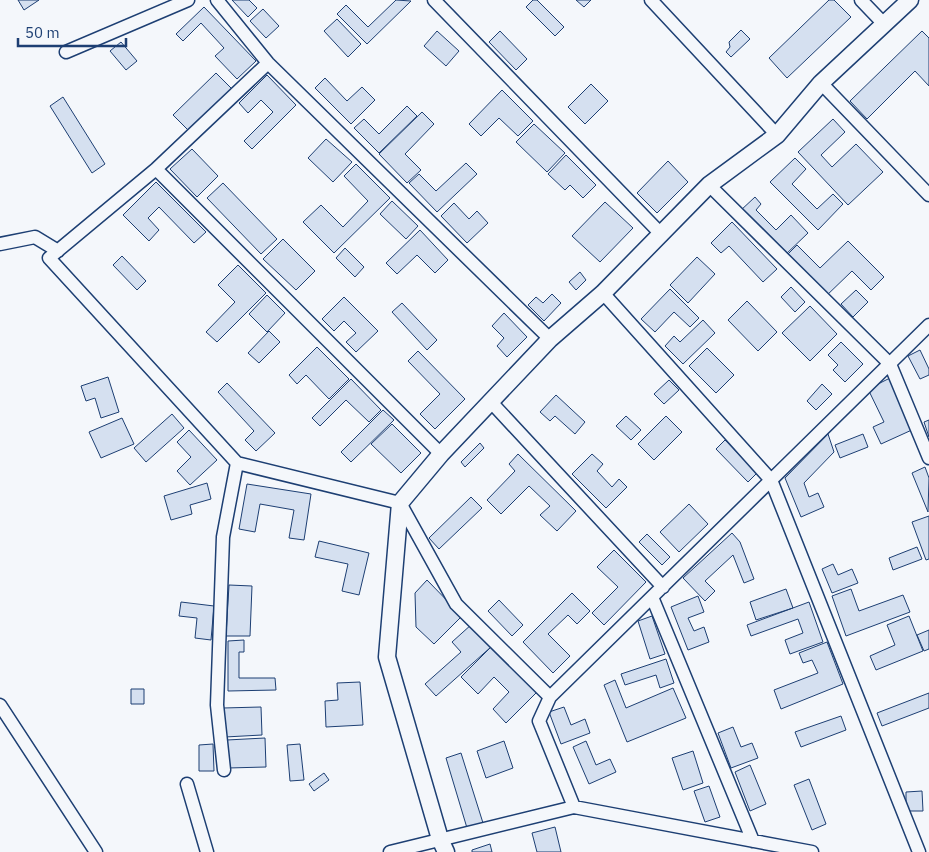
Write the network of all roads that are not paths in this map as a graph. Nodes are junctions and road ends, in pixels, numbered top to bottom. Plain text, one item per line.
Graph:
1 (188, 0) edge
2 (217, 0) edge
3 (434, 0) edge
4 (651, 0) edge
5 (861, 0) edge
6 (910, 0) edge
7 (883, 23) junction
8 (66, 52) dead end
9 (268, 63) junction
10 (821, 83) junction
11 (777, 135) junction
12 (156, 169) junction
13 (708, 185) junction
14 (929, 195) edge
15 (662, 235) junction
16 (0, 244) edge
17 (58, 251) junction
18 (603, 293) junction
19 (929, 325) edge
20 (550, 339) junction
21 (890, 364) junction
22 (491, 402) junction
23 (441, 454) junction
24 (929, 458) edge
25 (237, 463) junction
26 (771, 480) junction
27 (400, 503) junction
28 (663, 587) junction
29 (652, 597) junction
30 (550, 697) junction
31 (0, 705) edge
32 (224, 770) dead end
33 (187, 784) dead end
34 (574, 806) junction
35 (753, 841) junction
36 (443, 846) edge
37 (96, 852) edge
38 (206, 852) edge
39 (390, 852) edge
40 (812, 852) edge
41 (919, 852) edge

1 - 8 street
2 - 9 street
3 - 15 street
4 - 11 street
5 - 7 street
6 - 7 street
7 - 10 street
9 - 12 street
9 - 20 street
10 - 11 street
10 - 14 street
11 - 13 street
12 - 17 street
12 - 23 street
13 - 15 street
13 - 21 street
15 - 18 street
16 - 17 street
17 - 25 street
18 - 20 street
18 - 26 street
19 - 21 street
20 - 22 street
21 - 24 street
21 - 26 street
22 - 23 street
22 - 28 street
23 - 27 street
25 - 27 street
25 - 32 street
26 - 28 street
26 - 41 street
27 - 30 street
27 - 36 street
28 - 29 street
29 - 30 street
29 - 35 street
30 - 34 street
31 - 37 street
33 - 38 street
34 - 35 street
34 - 36 street
35 - 40 street
36 - 39 street

